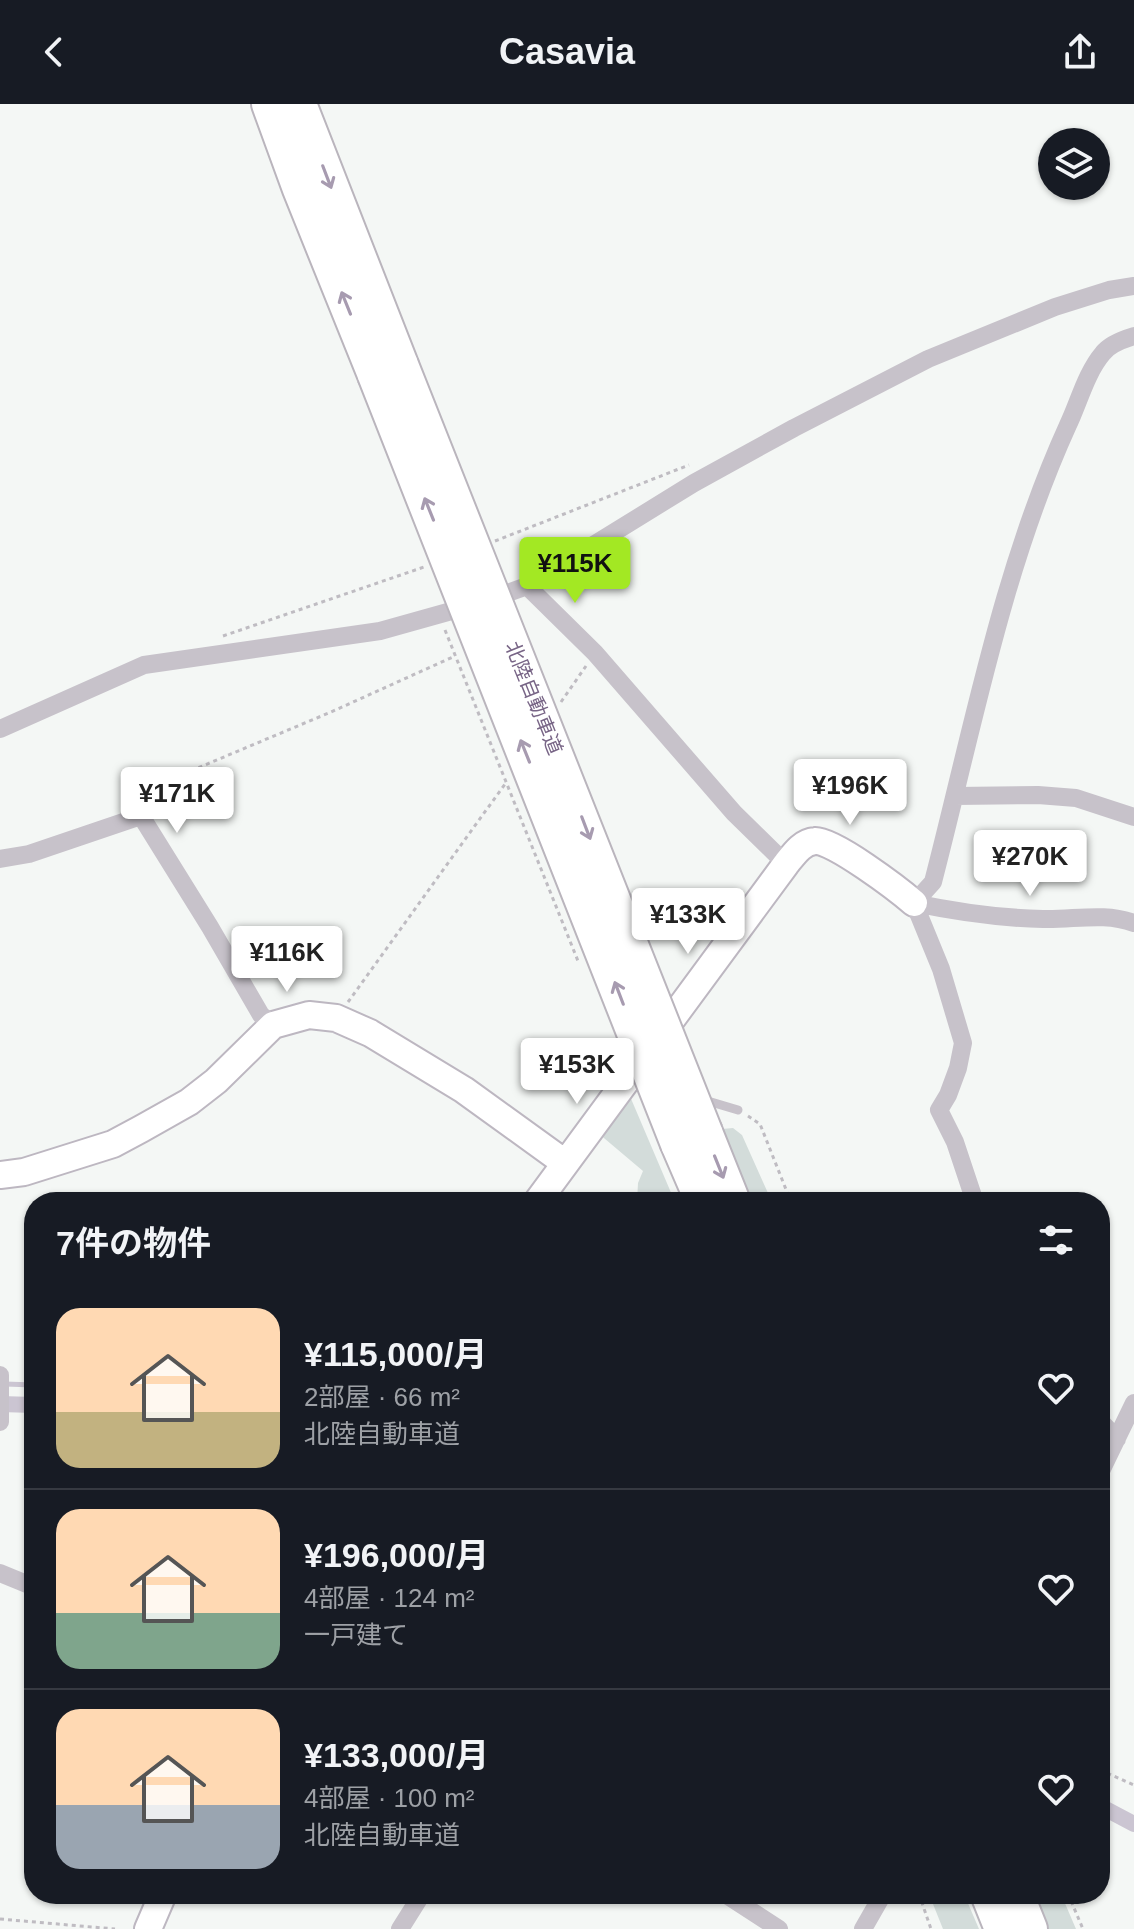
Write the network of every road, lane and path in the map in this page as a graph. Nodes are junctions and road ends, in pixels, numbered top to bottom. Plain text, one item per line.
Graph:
1 (269, 104) edge
2 (299, 104) edge
3 (1134, 286) edge
4 (1134, 336) edge
5 (527, 586) junction
6 (439, 615) junction
7 (595, 653) junction
8 (455, 656) junction
9 (559, 705) dead end
10 (0, 729) edge
11 (514, 771) dead end
12 (506, 784) junction
13 (955, 796) junction
14 (141, 816) junction
15 (1134, 817) edge
16 (0, 859) edge
17 (786, 864) junction
18 (914, 903) junction
19 (1134, 923) edge
20 (580, 968) dead end
21 (336, 1018) junction
22 (273, 1025) junction
23 (629, 1078) junction
24 (670, 1090) dead end
25 (684, 1094) dead end
26 (738, 1110) joint
27 (692, 1138) junction
28 (565, 1163) junction
29 (0, 1175) edge
30 (544, 1192) edge
31 (701, 1192) edge
32 (727, 1192) edge
33 (787, 1192) edge
34 (972, 1192) edge
35 (0, 1376) edge
36 (1134, 1403) edge
37 (0, 1419) edge
38 (1110, 1432) edge
39 (1117, 1439) junction
40 (1110, 1453) edge
41 (0, 1573) edge
42 (24, 1583) edge
43 (1110, 1774) edge
44 (1134, 1785) edge
45 (159, 1904) edge
46 (416, 1904) edge
47 (740, 1904) edge
48 (877, 1904) edge
49 (922, 1904) edge
50 (992, 1904) edge
51 (1020, 1904) edge
52 (1072, 1904) edge
53 (0, 1919) edge
54 (115, 1929) edge
55 (148, 1929) edge
56 (400, 1929) edge
57 (779, 1929) edge
58 (863, 1929) edge
59 (931, 1929) edge
60 (1002, 1929) edge
61 (1030, 1929) edge
62 (1083, 1929) edge

27 -> 1 highway, 北陸自動車道, bridge
2 -> 27 highway, 北陸自動車道, bridge
3 - 5 street
4 - 13 street
5 - 6 street
5 - 7 street
6 - 8 path
6 - 10 street
7 - 9 path
7 - 17 street
8 - 12 path
8 - 14 path
11 - 12 path
12 - 20 path
12 - 21 path
13 - 15 street
13 - 18 street
14 - 16 street
14 - 22 street
17 - 18 street
17 - 23 street
18 - 19 street
18 - 34 street
21 - 22 street
21 - 28 street
22 - 29 street
23 - 24 lane
23 - 28 street
25 - 26 lane
26 - 33 path
27 - 31 highway, 北陸自動車道
27 -> 32 highway, 北陸自動車道
28 - 30 street
35 - 37 street
36 - 39 street
38 - 39 street
39 - 40 street
41 - 42 street
43 - 44 path
45 - 55 street
46 - 56 street
47 - 57 street
48 - 58 street
49 - 59 path
50 - 60 highway
51 - 61 highway
52 - 62 path
53 - 54 path

